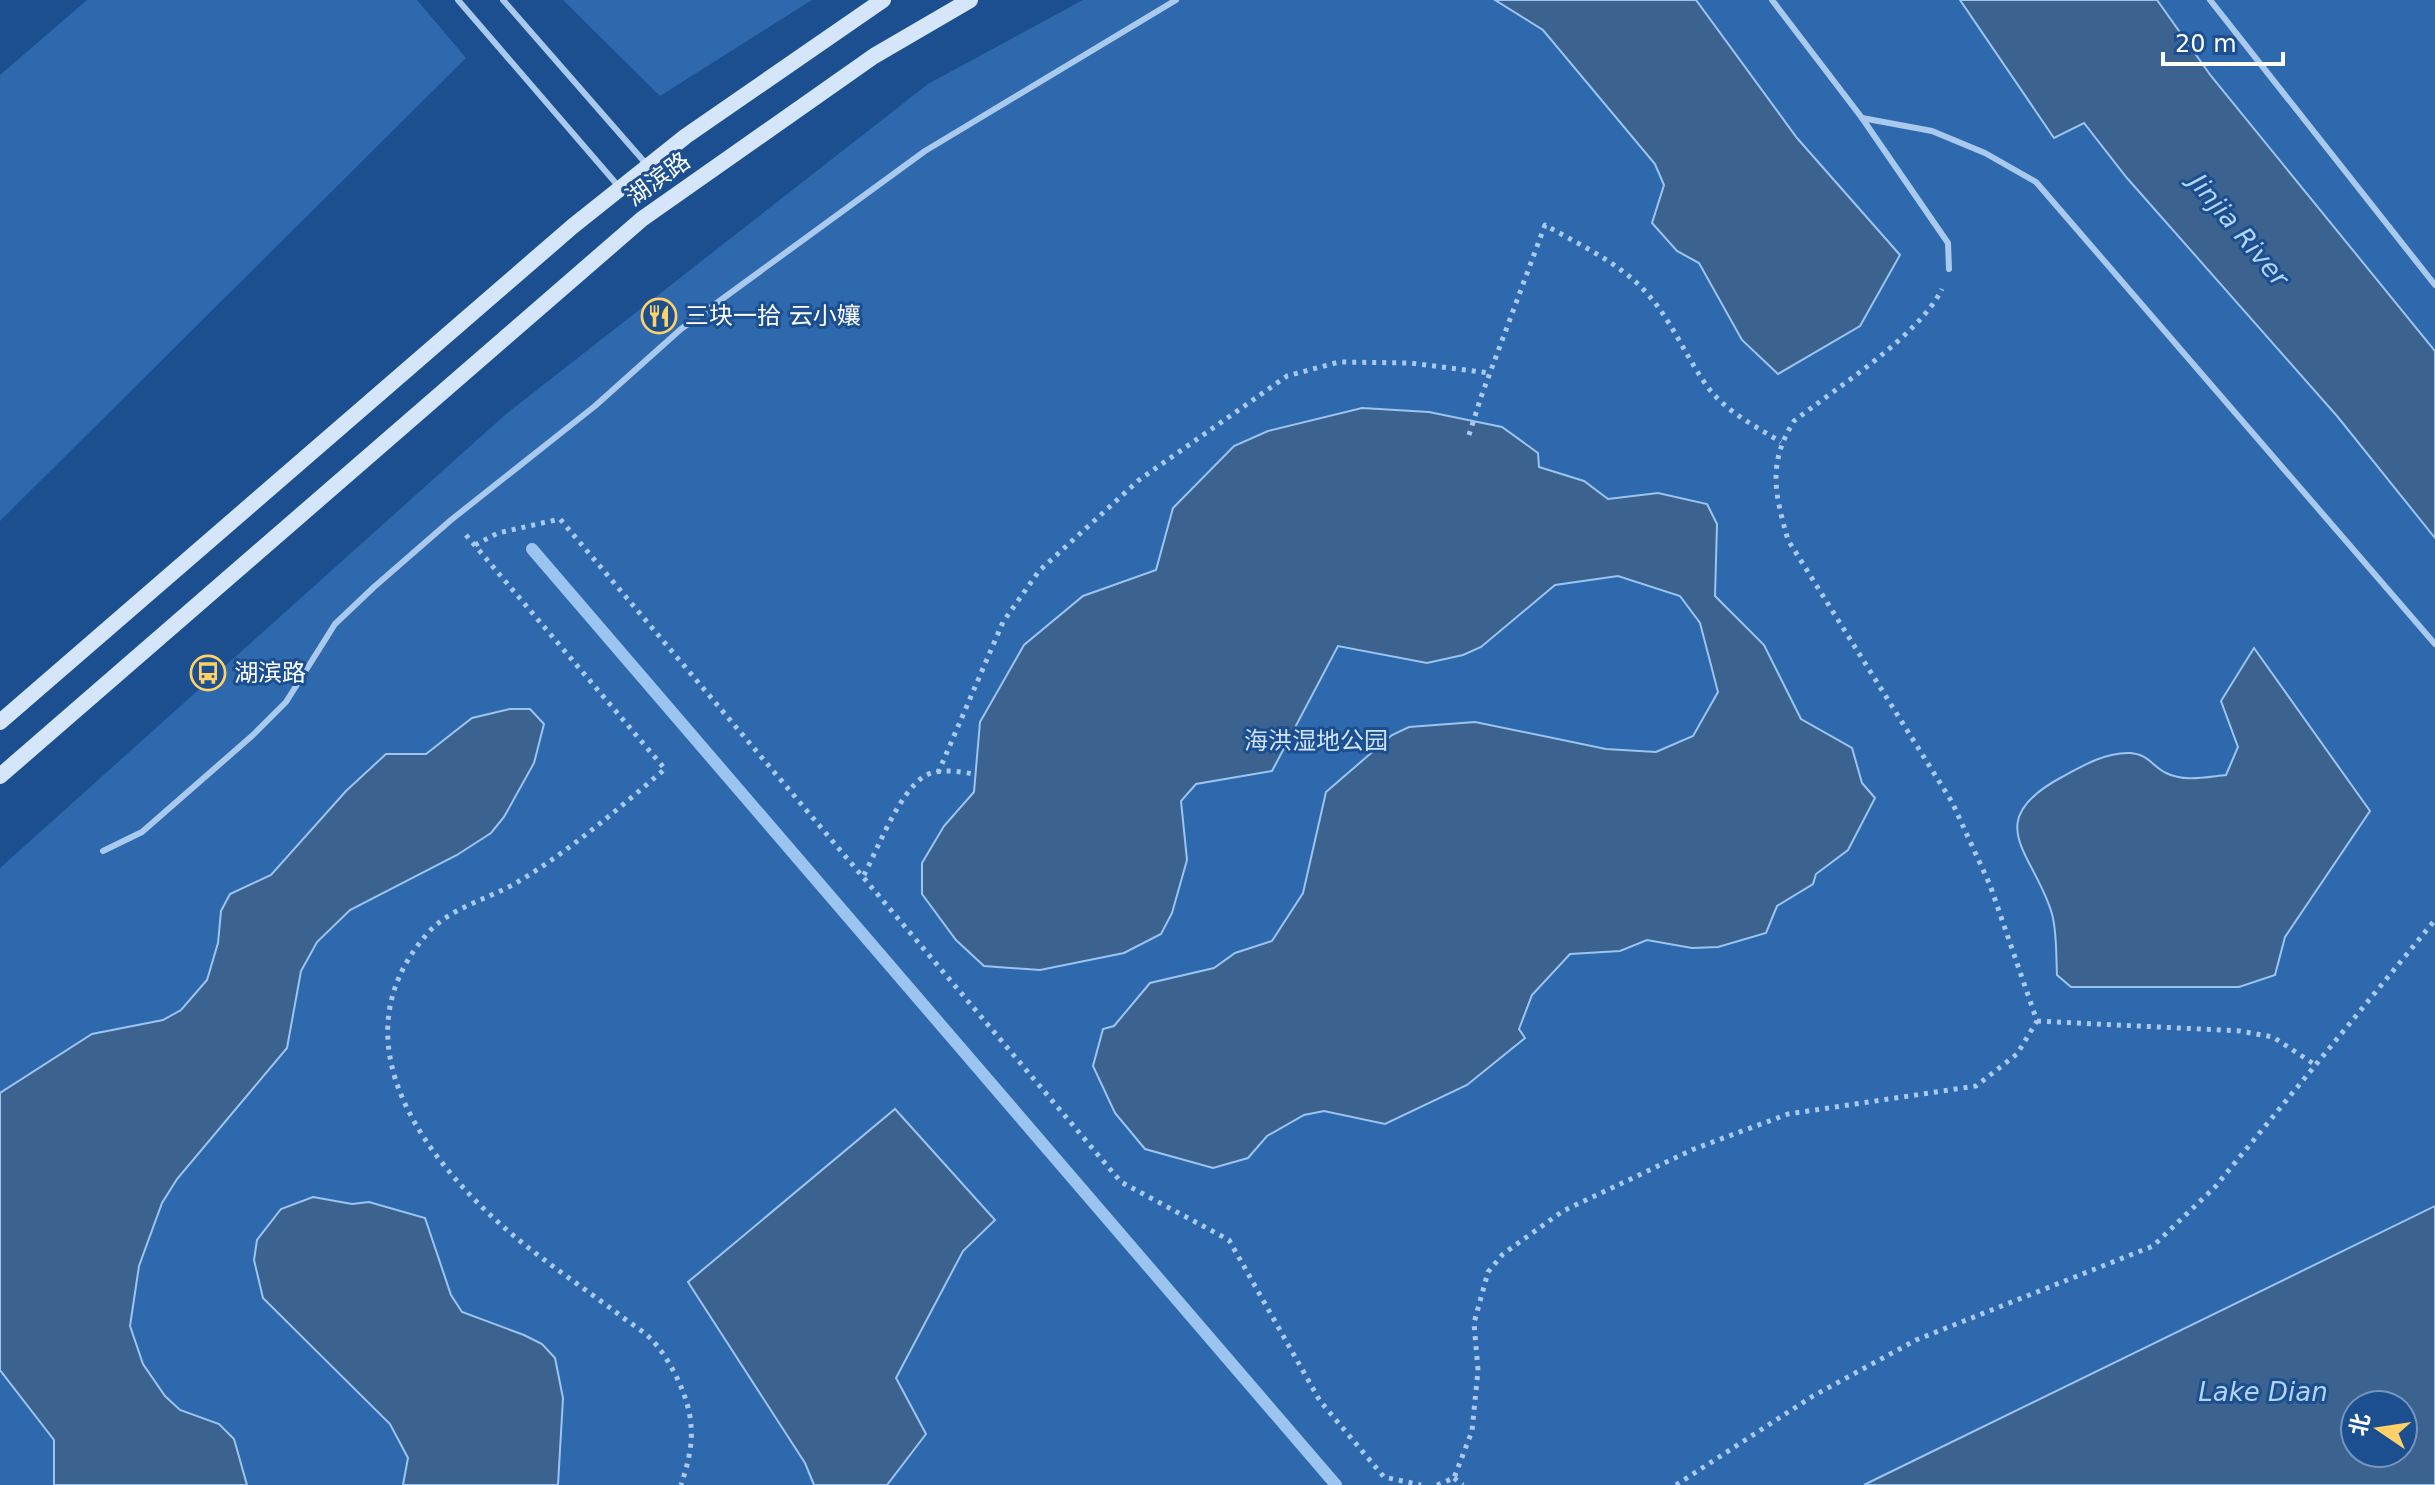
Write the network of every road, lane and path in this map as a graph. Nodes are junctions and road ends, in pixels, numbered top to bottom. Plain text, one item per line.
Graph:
1 (458, 0) edge
2 (503, 0) edge
3 (883, 0) edge
4 (970, 0) edge
5 (1176, 0) edge
6 (1772, 0) edge
7 (2210, 0) edge
8 (1862, 118) junction
9 (648, 166) junction
10 (620, 188) junction
11 (1949, 269) joint
12 (2435, 285) edge
13 (1490, 373) junction
14 (1469, 435) dead end
15 (1781, 442) junction
16 (451, 520) junction
17 (475, 545) junction
18 (2435, 644) edge
19 (0, 722) edge
20 (938, 773) junction
21 (973, 774) dead end
22 (0, 776) edge
23 (103, 851) dead end
24 (864, 875) junction
25 (2435, 920) edge
26 (2037, 1021) junction
27 (2317, 1066) junction
28 (1454, 1478) junction
29 (681, 1485) edge
30 (1421, 1485) edge
31 (1437, 1485) edge
32 (1463, 1485) edge
33 (1676, 1485) edge

1 - 10 lane
2 - 9 lane
3 - 9 main road, 湖滨路
4 - 22 main road, 湖滨路
5 - 16 lane
6 - 8 lane
7 - 12 lane
8 - 11 lane
8 - 18 lane
9 - 10 main road, 湖滨路
10 - 19 main road, 湖滨路
11 - 15 path
13 - 14 path
13 - 15 path
13 - 20 path
15 - 26 path
16 - 17 path
16 - 23 lane
17 - 24 path
17 - 29 path
20 - 21 path
20 - 24 path
24 - 30 path
25 - 27 path
26 - 27 path
26 - 28 path
27 - 33 path
28 - 31 path
28 - 32 path

